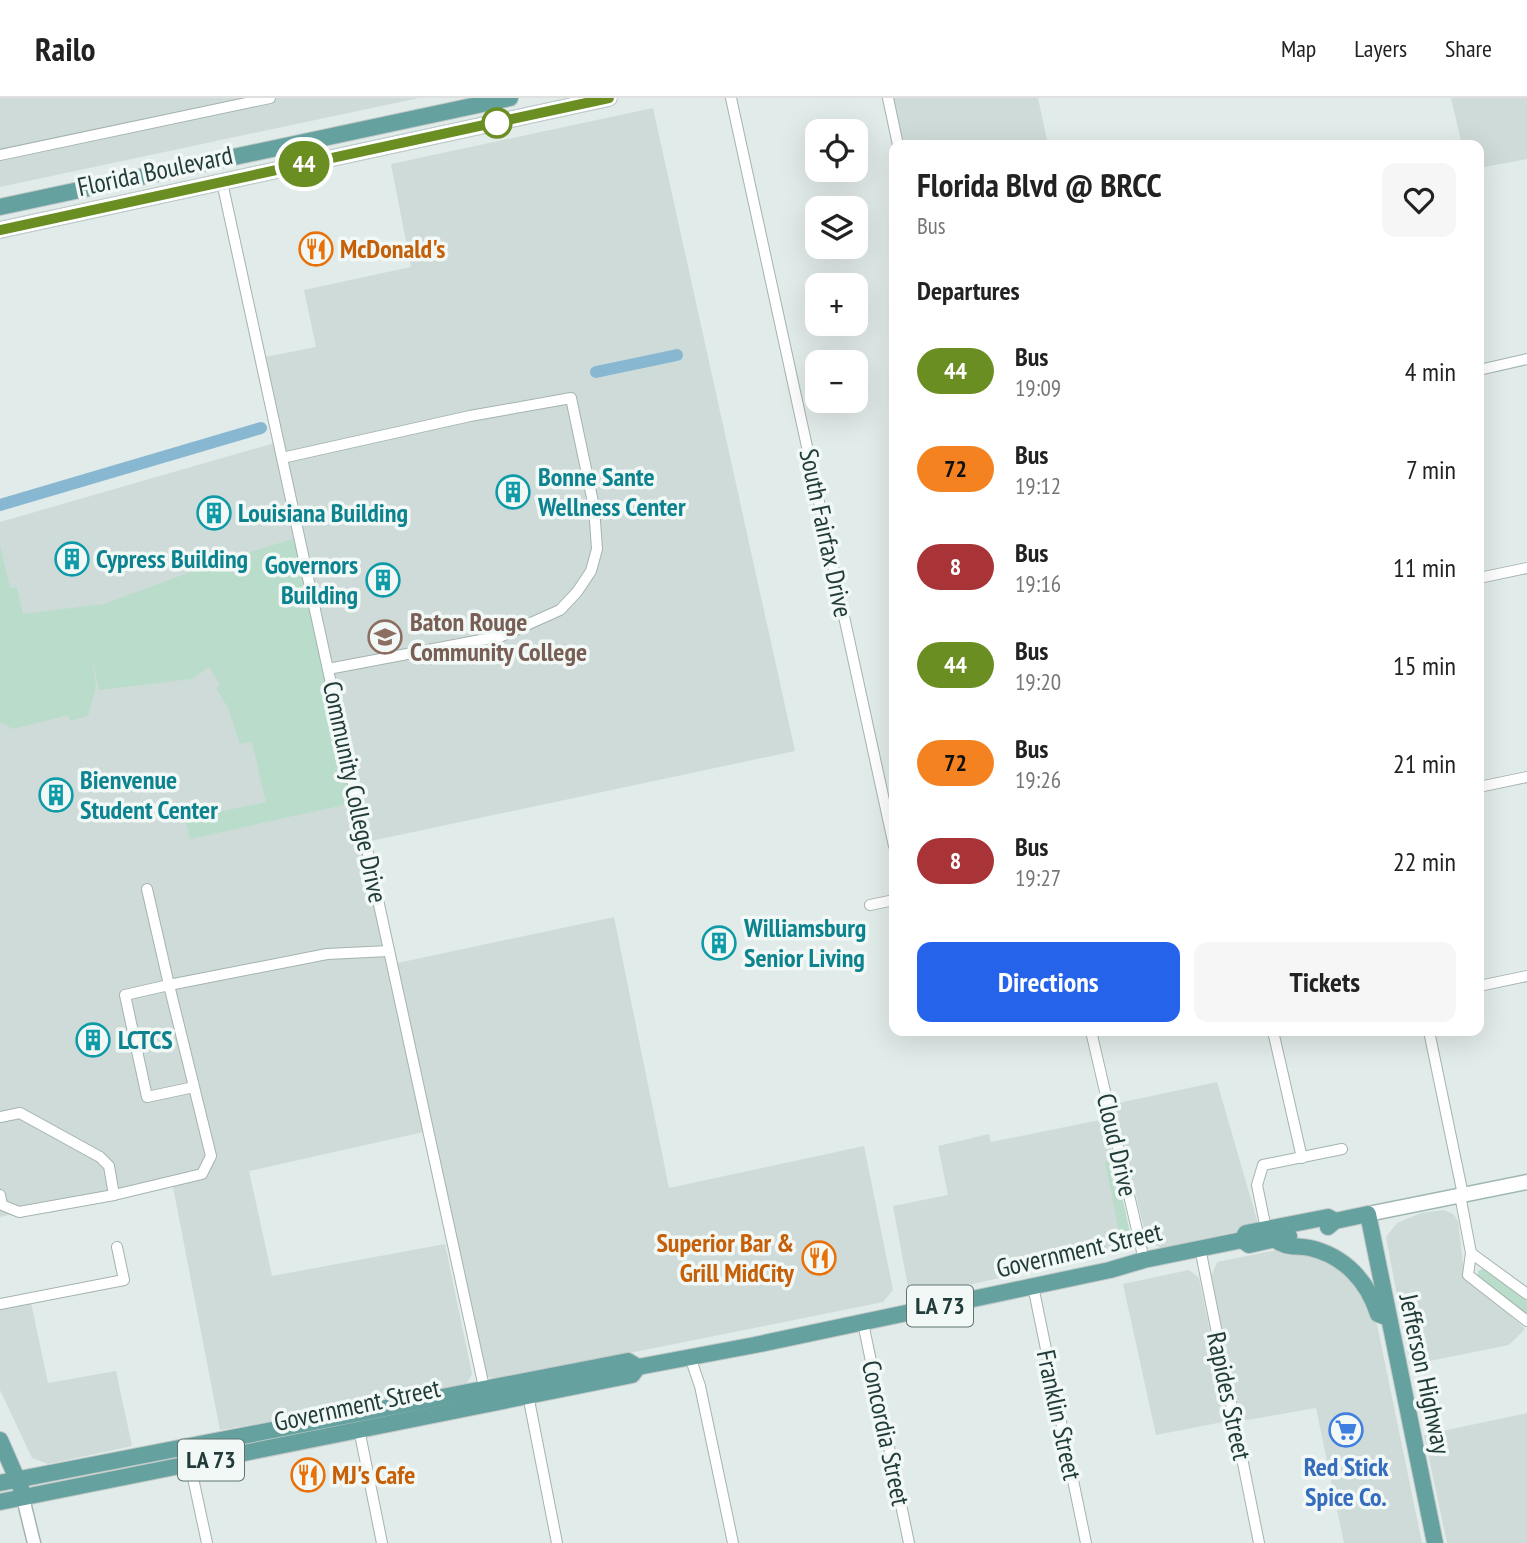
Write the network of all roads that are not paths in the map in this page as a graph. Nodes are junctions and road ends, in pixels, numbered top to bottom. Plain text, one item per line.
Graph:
1 (270, 98) edge
2 (510, 98) edge
3 (609, 98) edge
4 (731, 98) edge
5 (888, 98) edge
6 (492, 100) edge
7 (576, 102) edge
8 (897, 140) edge
9 (305, 142) junction
10 (0, 155) edge
11 (310, 162) junction
12 (222, 181) junction
13 (0, 207) edge
14 (0, 230) edge
15 (1527, 359) edge
16 (1484, 369) edge
17 (282, 458) junction
18 (1527, 568) edge
19 (1484, 577) edge
20 (328, 669) junction
21 (1527, 777) edge
22 (1484, 786) edge
23 (889, 823) edge
24 (146, 889) dead end
25 (889, 901) edge
26 (870, 905) dead end
27 (389, 951) junction
28 (1527, 976) edge
29 (169, 985) junction
30 (1484, 985) edge
31 (1092, 1036) edge
32 (1274, 1036) edge
33 (1430, 1036) edge
34 (194, 1087) junction
35 (0, 1117) edge
36 (1342, 1149) dead end
37 (1302, 1158) junction
38 (1527, 1182) edge
39 (0, 1195) edge
40 (114, 1195) junction
41 (1462, 1195) junction
42 (1368, 1214) junction
43 (1270, 1234) junction
44 (117, 1247) dead end
45 (1200, 1248) junction
46 (1471, 1253) junction
47 (1144, 1260) junction
48 (1033, 1286) junction
49 (1527, 1294) edge
50 (0, 1304) edge
51 (1388, 1318) junction
52 (1527, 1321) edge
53 (863, 1322) junction
54 (690, 1357) junction
55 (638, 1367) junction
56 (576, 1371) junction
57 (528, 1395) junction
58 (486, 1396) junction
59 (359, 1429) junction
60 (0, 1440) edge
61 (190, 1464) junction
62 (18, 1479) junction
63 (0, 1483) edge
64 (23, 1498) junction
65 (0, 1502) edge
66 (34, 1543) edge
67 (207, 1543) edge
68 (382, 1543) edge
69 (557, 1543) edge
70 (733, 1543) edge
71 (909, 1543) edge
72 (1086, 1543) edge
73 (1259, 1543) edge
74 (1435, 1543) edge

1 - 10 street
2 - 6 main road, Florida Boulevard
3 - 7 main road, Florida Boulevard
4 - 23 street, South Fairfax Drive
5 - 8 street
6 - 9 main road, Florida Boulevard
7 - 11 main road, Florida Boulevard
9 - 11 main road
9 - 13 main road, Florida Boulevard
11 - 12 main road, Florida Boulevard
12 - 14 main road, Florida Boulevard
12 - 17 street, Community College Drive
15 - 16 street
17 - 20 street, Community College Drive
17 - 20 street
18 - 19 street
20 - 27 street, Community College Drive
21 - 22 street
24 - 29 street
25 - 26 street
27 - 29 street
27 - 58 street, Community College Drive
28 - 30 street
29 - 34 street
29 - 34 street
31 - 47 street, Cloud Drive
32 - 37 street
33 - 41 street
34 - 40 street
35 - 40 street
36 - 37 street
37 - 43 street
38 - 41 main road, Government Street
39 - 40 street
41 - 42 main road, Government Street
41 - 46 street
42 - 43 main road, Government Street
42 - 51 main road, Jefferson Highway
43 - 45 main road, Government Street / LA 73
43 - 51 main road
44 - 50 street
45 - 47 main road, Government Street / LA 73
45 - 73 street, Rapides Street
46 - 49 street
46 - 52 street
47 - 48 main road, Government Street / LA 73
48 - 53 main road, Government Street / LA 73
48 - 72 street, Franklin Street
51 - 74 main road, Jefferson Highway
53 - 54 main road, Government Street / LA 73
53 - 71 street, Concordia Street
54 - 55 main road, Government Street / LA 73
54 - 70 street
55 - 56 main road, Government Street / LA 73
55 - 57 main road, Government Street / LA 73
56 - 57 main road
56 - 58 main road, Government Street / LA 73
57 - 58 main road, Government Street / LA 73
57 - 69 street
58 - 59 main road, Government Street / LA 73
58 - 62 main road, Government Street / LA 73
59 - 61 main road, Government Street / LA 73
59 - 68 street
60 - 62 main road
61 - 64 main road, Government Street / LA 73
61 - 67 street
62 - 63 main road, Government Street / LA 73
62 - 64 main road
64 - 65 main road, Government Street / LA 73
64 - 66 street

